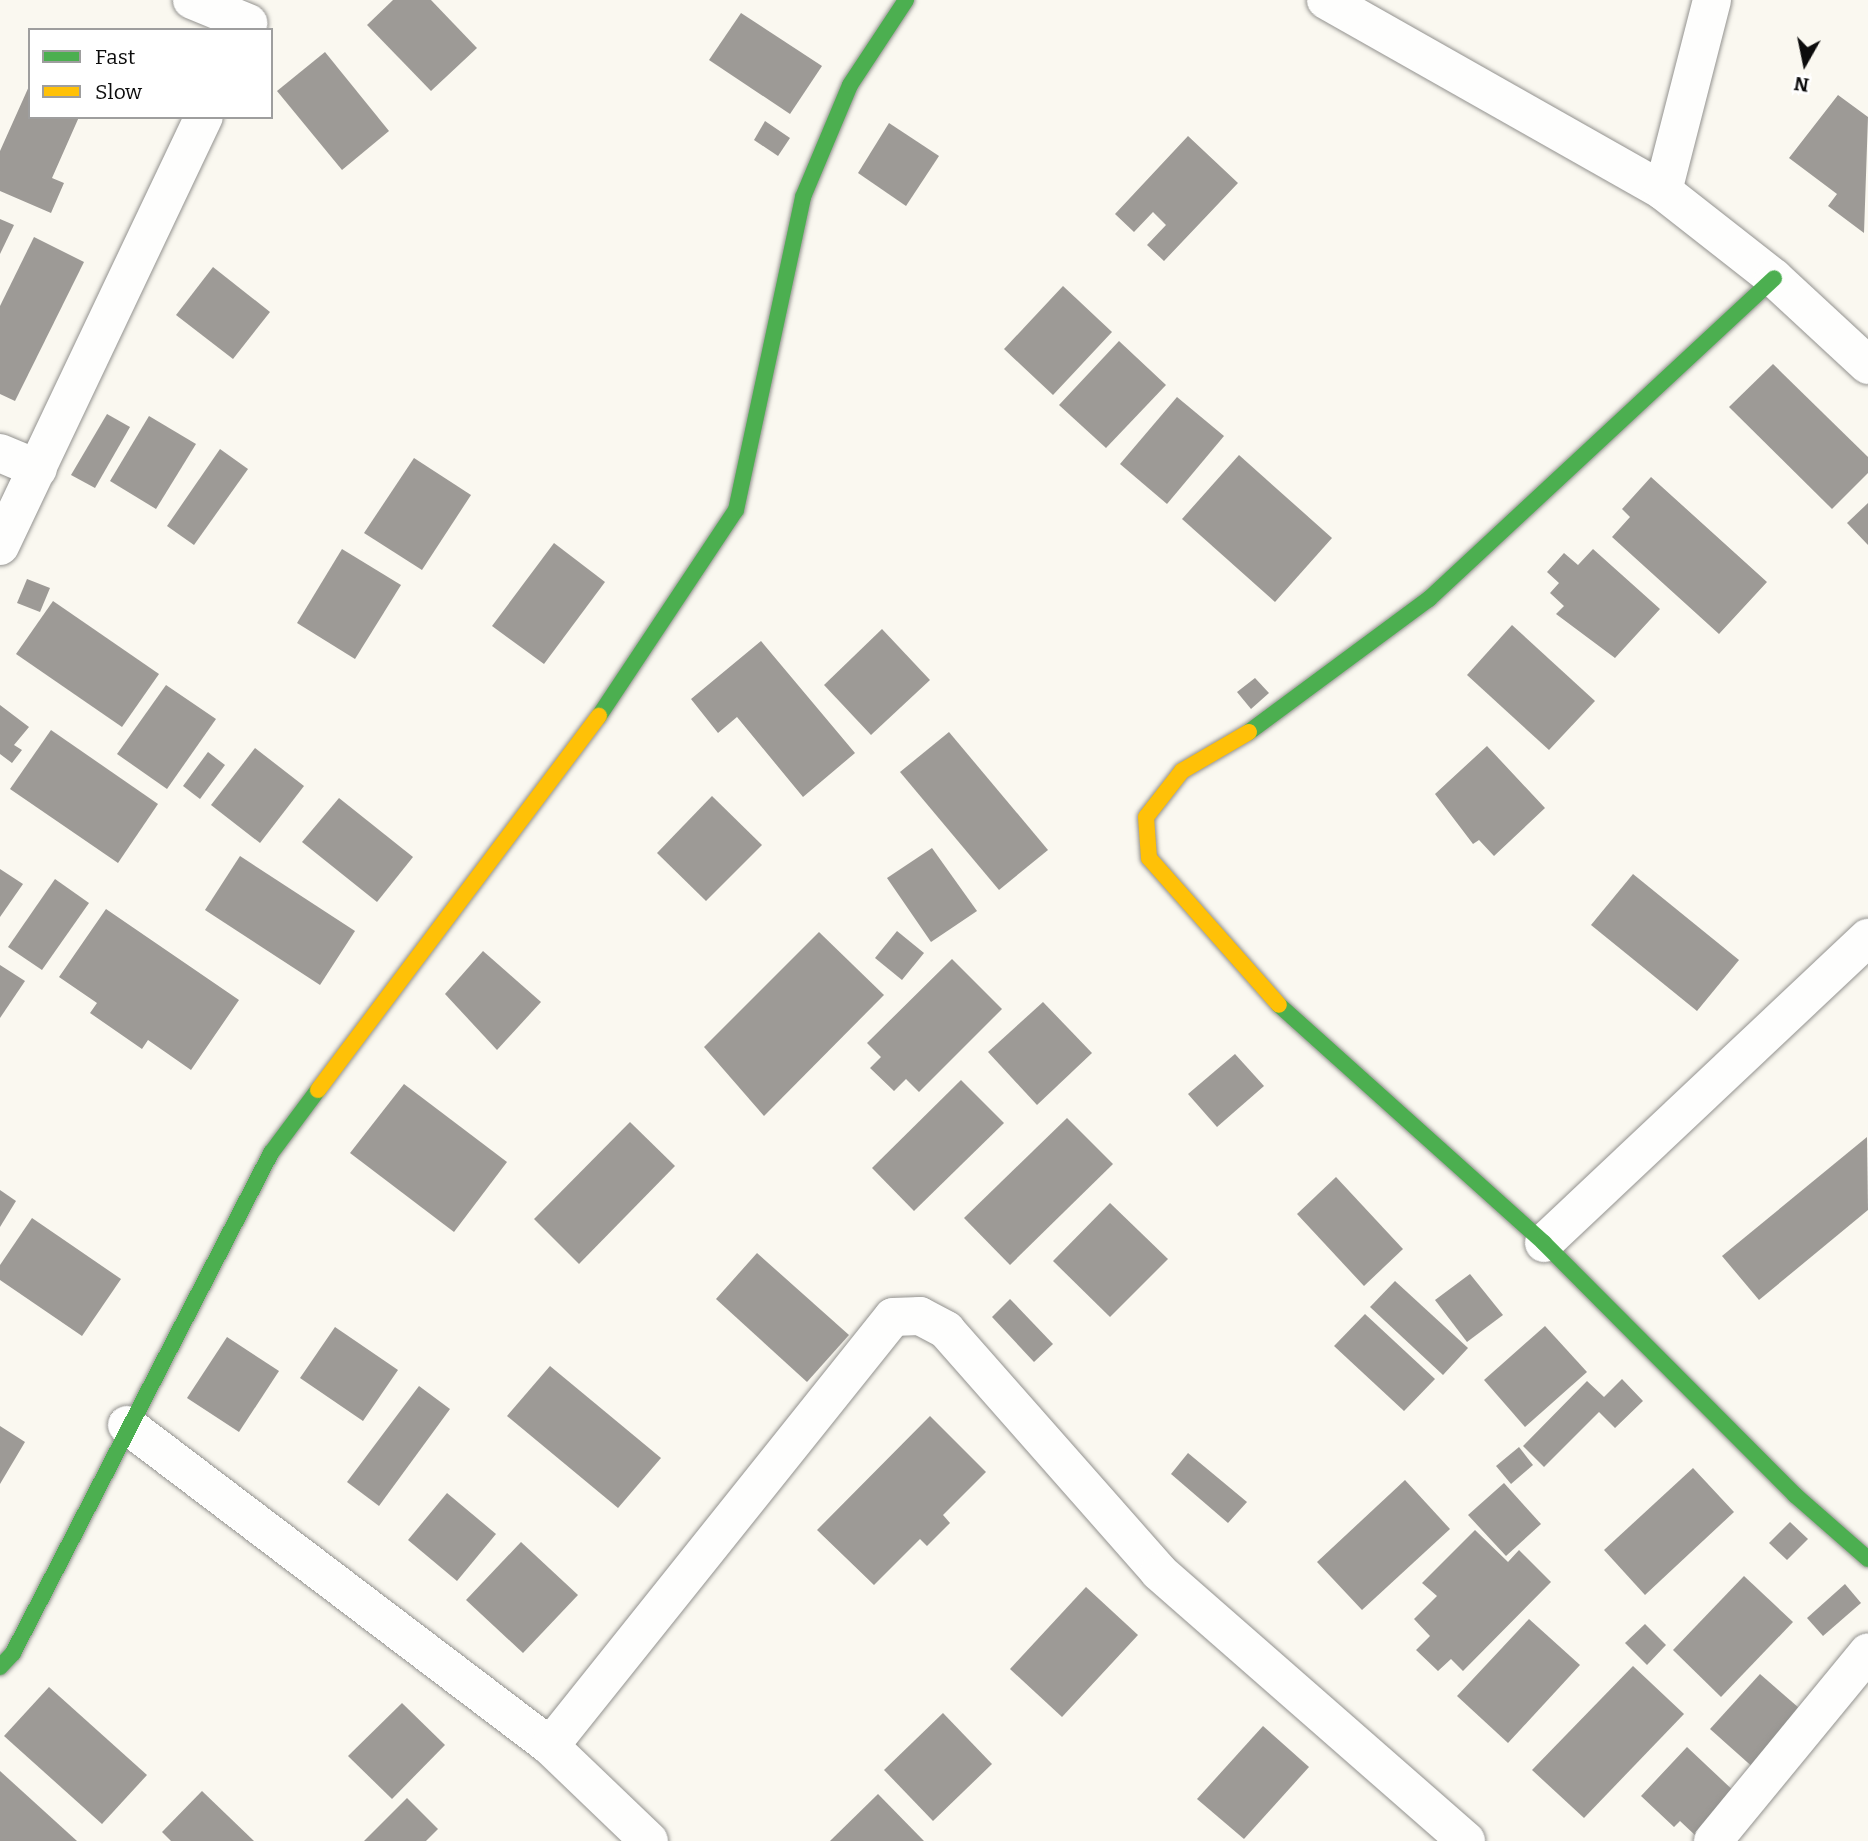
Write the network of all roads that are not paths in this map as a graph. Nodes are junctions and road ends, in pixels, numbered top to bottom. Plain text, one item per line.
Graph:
1 (192, 0) edge
2 (906, 0) edge
3 (1326, 0) edge
4 (1712, 0) edge
5 (250, 17) edge
6 (203, 119) edge
7 (1663, 191) junction
8 (1773, 278) junction
9 (1868, 365) edge
10 (0, 453) edge
11 (38, 469) junction
12 (0, 546) edge
13 (1868, 938) edge
14 (1545, 1243) junction
15 (127, 1424) junction
16 (1868, 1559) edge
17 (1868, 1652) edge
18 (0, 1667) edge
19 (550, 1746) junction
20 (649, 1841) edge
21 (1466, 1841) edge
22 (1713, 1841) edge

1 - 5 street
2 - 15 street
3 - 7 street
4 - 7 street
6 - 11 street
7 - 8 street
8 - 9 street
8 - 14 street
10 - 11 street
11 - 12 street
13 - 14 street
14 - 16 street
15 - 18 street
15 - 19 street
17 - 22 street
19 - 20 street
19 - 21 street

